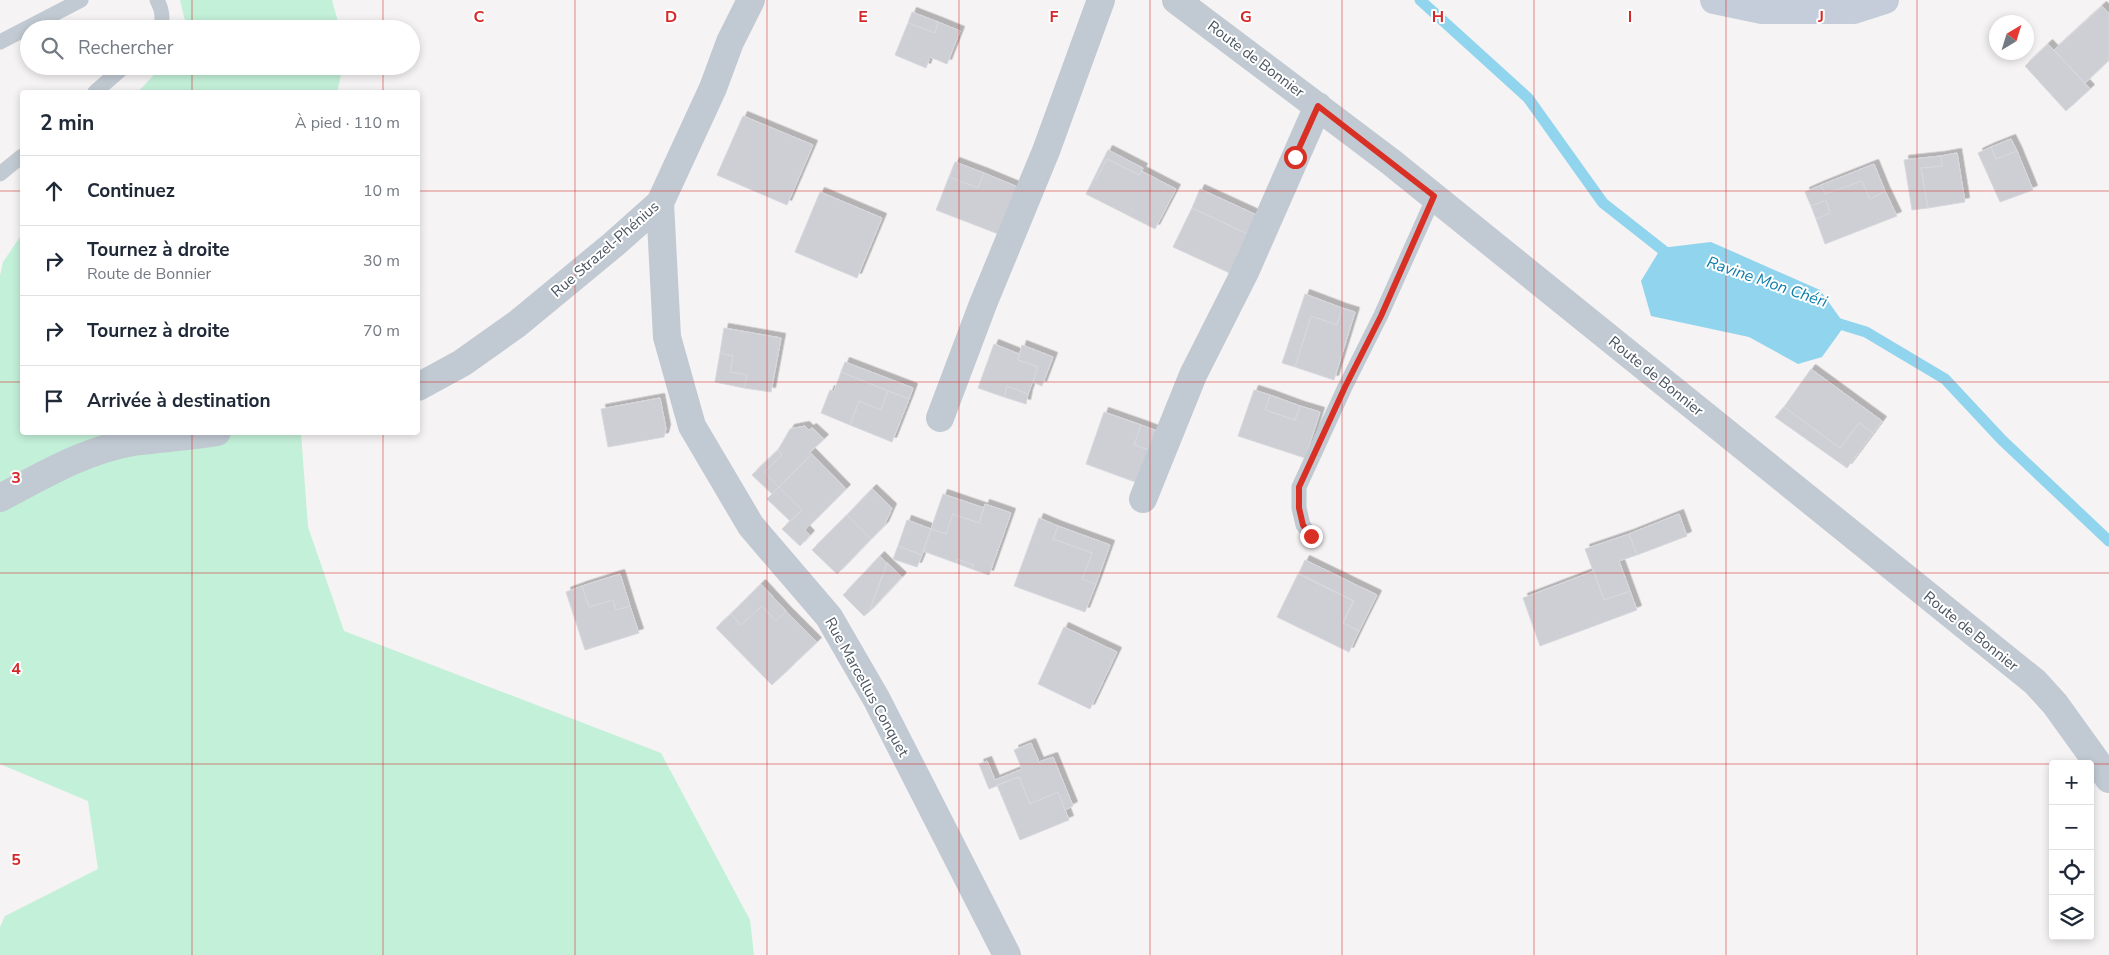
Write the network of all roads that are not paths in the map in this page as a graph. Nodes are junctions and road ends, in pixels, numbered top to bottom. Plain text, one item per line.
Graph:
1 (81, 0) edge
2 (157, 0) edge
3 (751, 0) edge
4 (1101, 0) edge
5 (1176, 0) edge
6 (1714, 0) edge
7 (1885, 0) edge
8 (42, 20) edge
9 (162, 20) edge
10 (20, 32) edge
11 (0, 42) edge
12 (114, 75) edge
13 (97, 90) edge
14 (1318, 106) junction
15 (20, 158) edge
16 (0, 174) edge
17 (1434, 196) junction
18 (660, 204) junction
19 (420, 385) edge
20 (940, 418) dead end
21 (191, 435) edge
22 (0, 498) edge
23 (1143, 499) dead end
24 (1311, 536) dead end
25 (2109, 780) edge
26 (1007, 955) edge

1 - 8 lane
2 - 9 lane
3 - 18 street, Rue Strazel-Phénius
4 - 20 street
5 - 14 street, Route de Bonnier
6 - 7 main road
10 - 11 lane
12 - 13 lane
14 - 17 street, Route de Bonnier
14 - 23 street
15 - 16 lane
17 - 24 lane
17 - 25 street, Route de Bonnier
18 - 19 street, Rue Strazel-Phénius
18 - 26 street, Rue Marcellus Conquet
21 - 22 street

